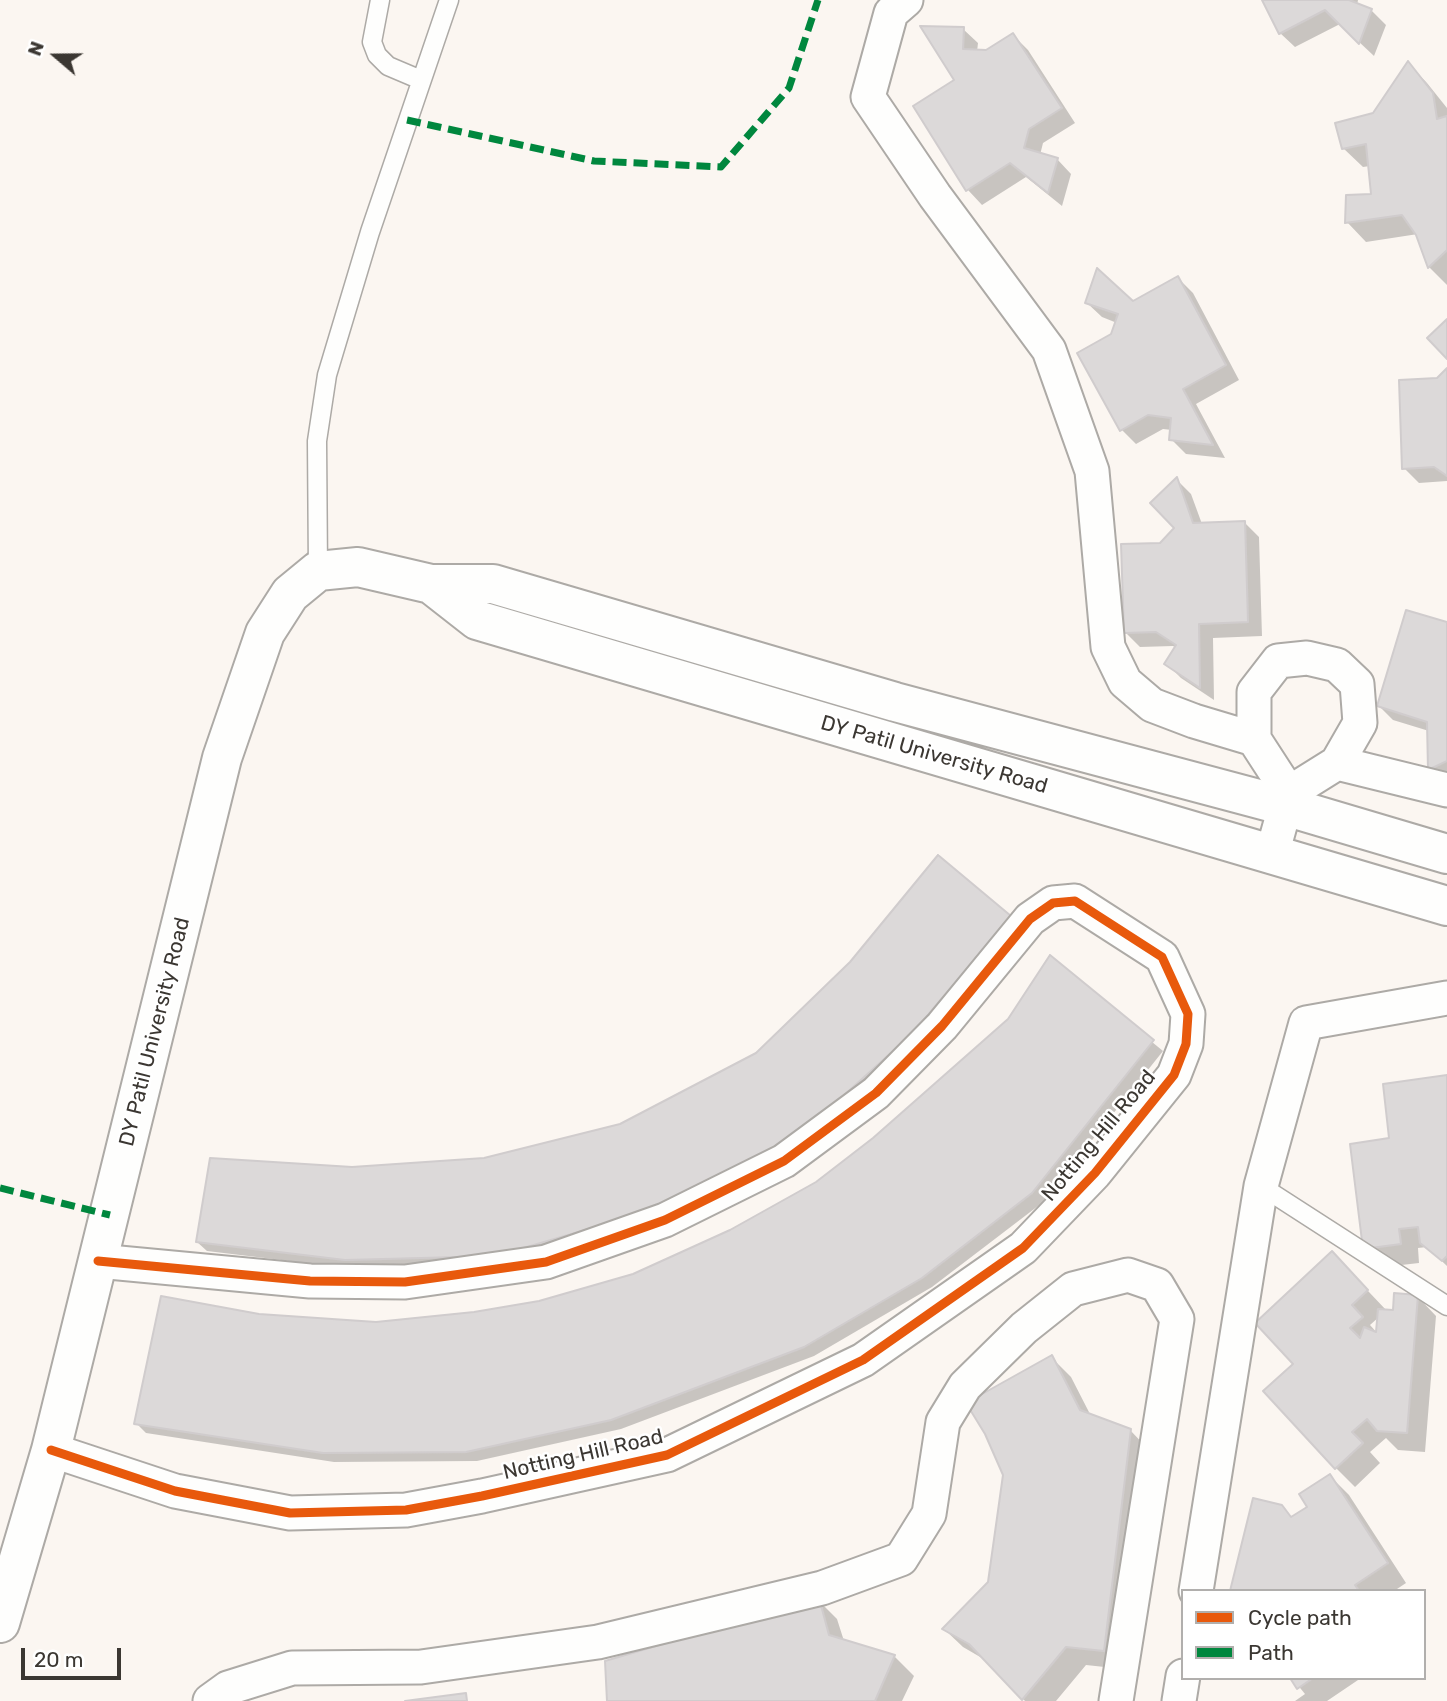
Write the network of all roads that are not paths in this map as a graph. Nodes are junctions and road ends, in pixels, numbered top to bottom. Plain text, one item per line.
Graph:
1 (380, 0) edge
2 (449, 0) edge
3 (906, 0) edge
4 (421, 80) junction
5 (318, 571) junction
6 (431, 584) junction
7 (1254, 739) junction
8 (1337, 763) junction
9 (1447, 790) edge
10 (1287, 800) junction
11 (1272, 854) junction
12 (1447, 854) edge
13 (1445, 907) edge
14 (1447, 998) edge
15 (1261, 1186) junction
16 (98, 1261) junction
17 (1447, 1306) edge
18 (51, 1450) junction
19 (1196, 1589) edge
20 (0, 1623) edge
21 (1182, 1680) edge
22 (210, 1701) edge
23 (1116, 1701) edge
24 (1179, 1701) edge

1 - 4 lane
2 - 4 lane
3 - 7 street
4 - 5 lane
5 - 6 street, DY Patil University Road
5 - 16 street, DY Patil University Road
6 - 10 street, DY Patil University Road
6 - 11 street, DY Patil University Road
7 - 8 street
7 - 10 street
8 - 9 street
8 - 10 street
10 - 11 street
10 - 12 street, DY Patil University Road
11 - 13 street, DY Patil University Road
14 - 15 street
15 - 17 lane
15 - 19 street
16 - 18 street, DY Patil University Road
16 - 18 street, Notting Hill Road
18 - 20 street, DY Patil University Road
21 - 24 street
22 - 23 street

